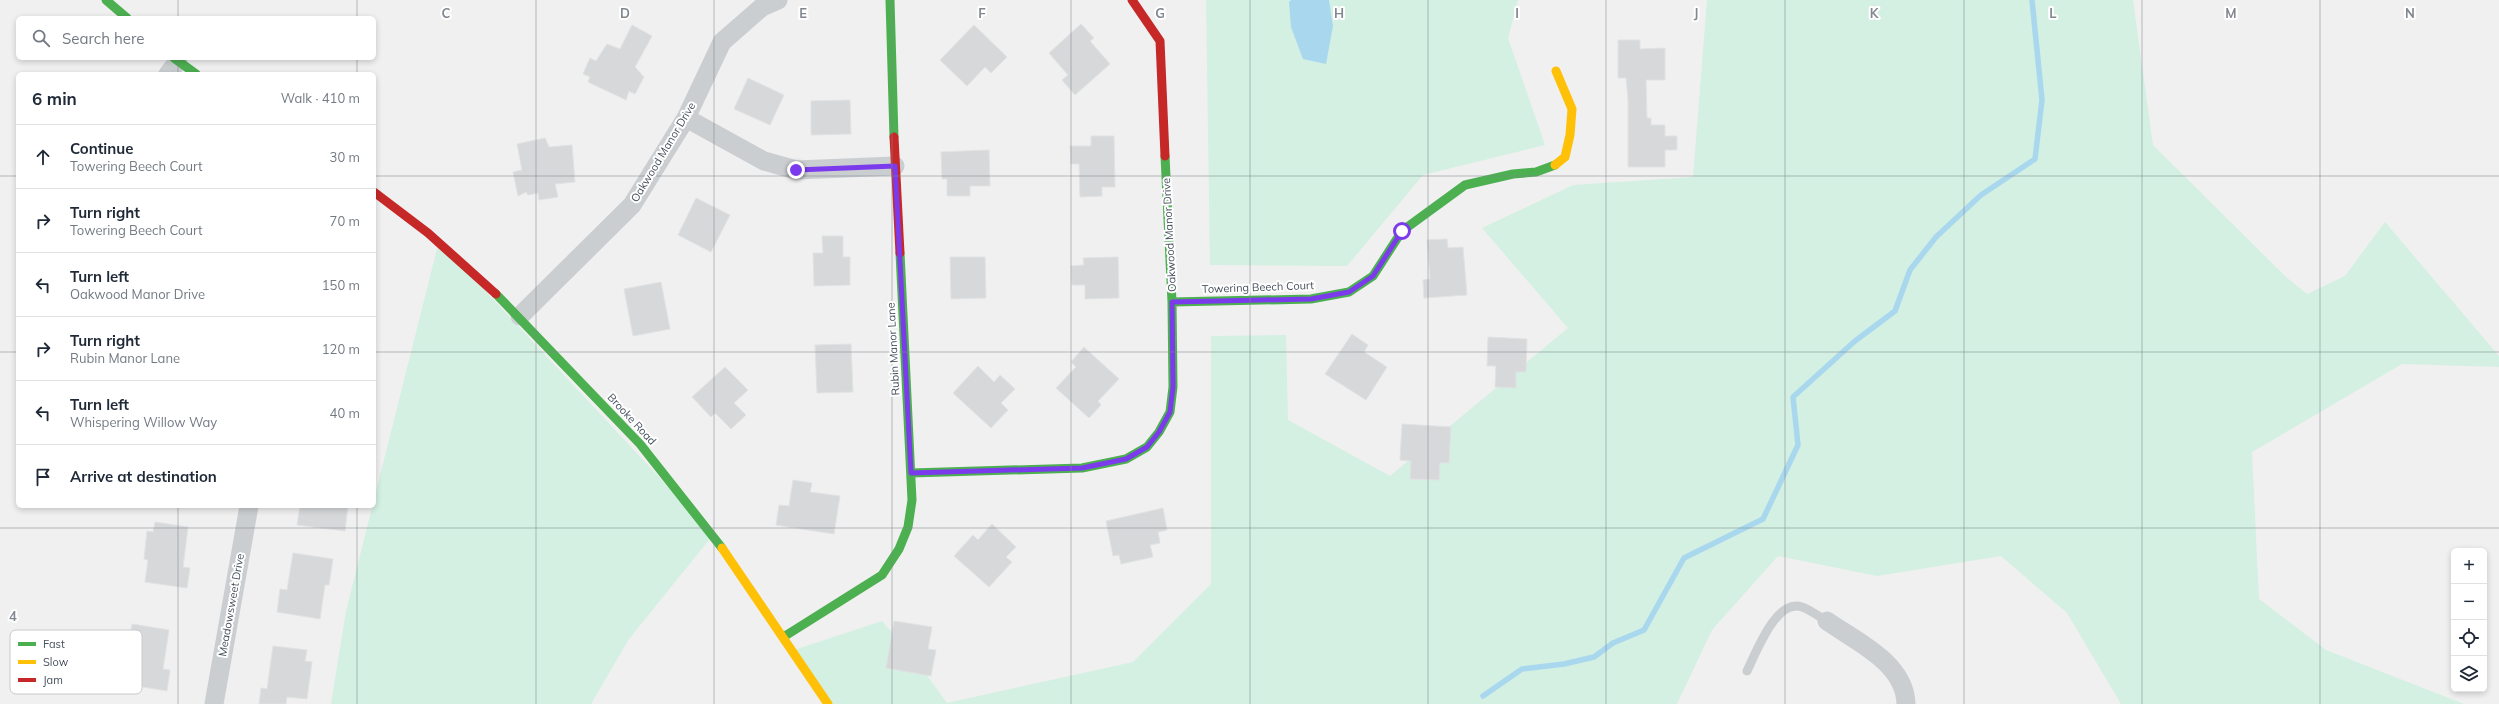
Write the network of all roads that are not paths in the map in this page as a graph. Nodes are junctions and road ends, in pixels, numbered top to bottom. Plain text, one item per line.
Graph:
1 (106, 0) edge
2 (778, 0) edge
3 (890, 0) edge
4 (1132, 0) edge
5 (125, 16) edge
6 (173, 64) edge
7 (1556, 71) dead end
8 (191, 72) edge
9 (686, 118) junction
10 (895, 166) junction
11 (376, 194) edge
12 (1172, 302) junction
13 (520, 316) junction
14 (911, 473) junction
15 (249, 508) edge
16 (1827, 621) joint
17 (785, 636) junction
18 (1747, 671) dead end
19 (214, 704) edge
20 (828, 704) edge
21 (1906, 704) edge

1 - 5 street
2 - 9 street, Oakwood Manor Drive
3 - 10 street, Rubin Manor Lane
4 - 12 street, Oakwood Manor Drive
6 - 8 street
7 - 12 street, Towering Beech Court
9 - 10 street
9 - 13 street, Oakwood Manor Drive
10 - 14 street, Rubin Manor Lane
11 - 13 street, Brooke Road
12 - 14 street, Oakwood Manor Drive
13 - 17 street, Brooke Road
14 - 17 street, Rubin Manor Lane
15 - 19 street, Meadowsweet Drive
16 - 18 lane
16 - 21 street
17 - 20 street, Brooke Road

